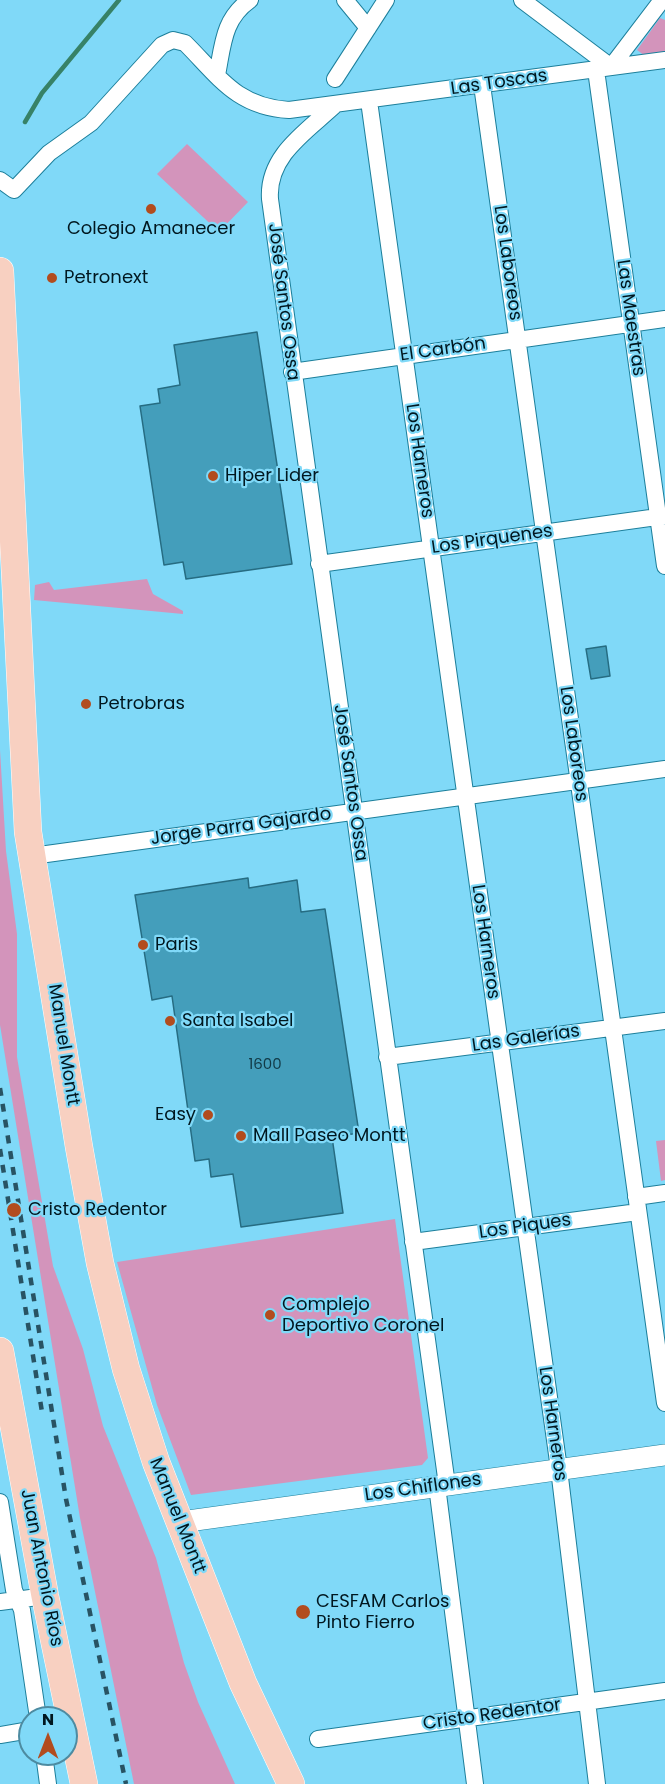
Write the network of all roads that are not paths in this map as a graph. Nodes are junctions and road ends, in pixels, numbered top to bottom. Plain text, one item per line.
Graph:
1 (250, 0) edge
2 (345, 0) edge
3 (386, 0) edge
4 (522, 0) edge
5 (656, 2) edge
6 (368, 28) junction
7 (665, 60) edge
8 (603, 68) junction
9 (217, 75) junction
10 (335, 79) dead end
11 (482, 85) junction
12 (369, 101) junction
13 (334, 106) junction
14 (0, 180) edge
15 (0, 271) edge
16 (665, 319) edge
17 (631, 323) junction
18 (517, 339) junction
19 (404, 356) junction
20 (292, 372) junction
21 (662, 516) edge
22 (544, 533) junction
23 (431, 549) junction
24 (319, 564) junction
25 (665, 566) edge
26 (665, 769) edge
27 (578, 780) junction
28 (465, 796) junction
29 (354, 811) junction
30 (32, 856) junction
31 (665, 1021) edge
32 (613, 1028) junction
33 (499, 1042) junction
34 (387, 1057) junction
35 (665, 1193) edge
36 (637, 1204) junction
37 (525, 1227) junction
38 (412, 1242) junction
39 (0, 1351) edge
40 (665, 1403) edge
41 (665, 1455) edge
42 (559, 1469) junction
43 (442, 1486) junction
44 (0, 1502) edge
45 (181, 1522) junction
46 (45, 1596) junction
47 (17, 1599) junction
48 (0, 1602) edge
49 (665, 1691) edge
50 (587, 1702) junction
51 (36, 1706) edge
52 (65, 1706) edge
53 (466, 1719) junction
54 (18, 1732) edge
55 (0, 1735) edge
56 (318, 1739) dead end
57 (78, 1760) edge
58 (46, 1766) edge
59 (48, 1784) edge
60 (84, 1784) edge
61 (291, 1784) edge
62 (475, 1784) edge
63 (597, 1784) edge

1 - 9 street
2 - 6 street
3 - 6 street
4 - 8 street
5 - 8 street
6 - 10 street
7 - 8 street, Las Toscas
8 - 11 street, Las Toscas
8 - 17 street, Las Maestras
9 - 13 street, Las Toscas
9 - 14 street, Las Toscas
11 - 12 street, Las Toscas
11 - 18 street, Los Laboreos
12 - 13 street, Las Toscas
12 - 19 street, Los Harneros
13 - 20 street, José Santos Ossa
15 - 30 main road, Manuel Montt
16 - 17 street, El Carbón
17 - 18 street, El Carbón
17 - 21 street, Las Maestras
18 - 19 street, El Carbón
18 - 22 street, Los Laboreos
19 - 20 street, El Carbón
19 - 23 street, Los Harneros
20 - 24 street, José Santos Ossa
21 - 22 street, Los Pirquenes
21 - 25 street, Las Maestras
22 - 23 street, Los Pirquenes
22 - 27 street, Los Laboreos
23 - 24 street, Los Pirquenes
23 - 28 street, Los Harneros
24 - 29 street, José Santos Ossa
26 - 27 street, Jorge Parra Gajardo
27 - 28 street, Jorge Parra Gajardo
27 - 32 street, Los Laboreos
28 - 29 street, Jorge Parra Gajardo
28 - 33 street, Los Harneros
29 - 30 street, Jorge Parra Gajardo
29 - 34 street, José Santos Ossa
30 - 45 main road, Manuel Montt
31 - 32 street, Las Galerías
32 - 33 street, Las Galerías
32 - 36 street, Los Laboreos
33 - 34 street, Las Galerías
33 - 37 street, Los Harneros
34 - 38 street, José Santos Ossa
35 - 36 street, Los Piques
36 - 37 street, Los Piques
36 - 40 street, Los Laboreos
37 - 38 street, Los Piques
37 - 42 street, Los Harneros
38 - 43 street, José Santos Ossa
39 - 46 main road, Juan Antonio Ríos
41 - 42 street, Los Chiflones
42 - 43 street, Los Chiflones
42 - 50 street, Los Harneros
43 - 45 street, Los Chiflones
43 - 53 street, José Santos Ossa
44 - 47 street
45 - 61 main road, Manuel Montt
46 - 47 street
46 - 52 main road, Juan Antonio Ríos
47 - 48 street
47 - 51 street
49 - 50 street, Cristo Redentor
50 - 53 street, Cristo Redentor
50 - 63 street, Los Harneros
53 - 56 street, Cristo Redentor
53 - 62 street, José Santos Ossa
54 - 55 street
57 - 60 main road, Juan Antonio Ríos
58 - 59 street

